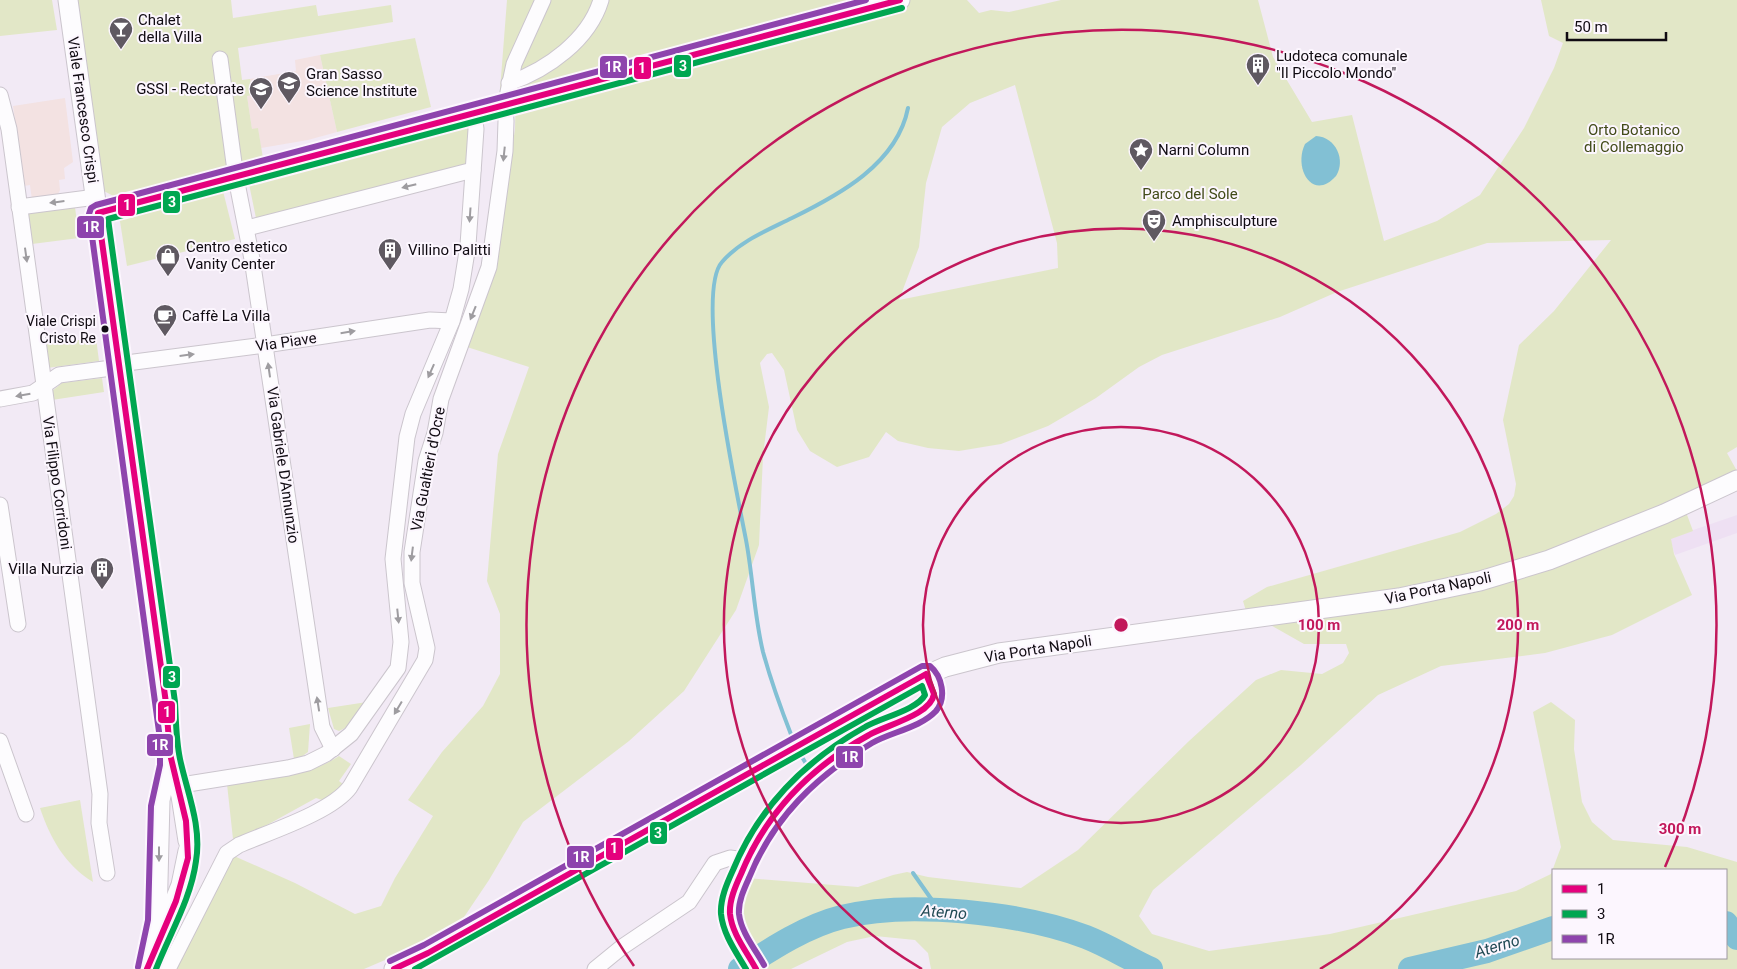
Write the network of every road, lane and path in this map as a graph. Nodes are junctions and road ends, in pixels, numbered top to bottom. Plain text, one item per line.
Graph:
1 (68, 0) edge
2 (543, 0) edge
3 (601, 0) edge
4 (900, 0) edge
5 (220, 59) dead end
6 (509, 83) junction
7 (0, 95) edge
8 (508, 105) junction
9 (474, 114) junction
10 (4, 128) edge
11 (473, 170) junction
12 (236, 178) junction
13 (97, 205) junction
14 (19, 207) junction
15 (247, 228) junction
16 (452, 321) junction
17 (265, 345) junction
18 (119, 365) junction
19 (44, 386) junction
20 (0, 399) edge
21 (1737, 480) edge
22 (0, 505) edge
23 (18, 624) dead end
24 (926, 674) junction
25 (0, 740) edge
26 (333, 750) junction
27 (171, 787) junction
28 (26, 814) dead end
29 (745, 860) junction
30 (107, 873) dead end
31 (148, 965) edge
32 (168, 969) edge
33 (394, 969) edge
34 (596, 969) edge
35 (756, 969) edge

1 - 13 main road, Viale Francesco Crispi
2 - 6 street
3 - 6 street
4 - 8 main road
5 - 12 street, Via Gabriele D'Annunzio
6 - 8 street, Via Gualtieri d'Ocre
7 - 10 street, Via Filippo Corridoni
8 - 9 main road
8 -> 32 street, Via Gualtieri d'Ocre
9 - 11 street
9 - 12 main road
10 - 14 street, Via Filippo Corridoni
11 -> 15 street
11 -> 16 street
12 - 13 main road
12 - 15 street, Via Gabriele D'Annunzio
13 -> 14 street
13 - 18 main road, Viale Francesco Crispi
14 -> 19 street, Via Filippo Corridoni
15 - 17 street, Via Gabriele D'Annunzio
17 -> 16 street, Via Piave
16 -> 26 street
18 -> 17 street, Via Piave
26 -> 17 street, Via Gabriele D'Annunzio
18 - 19 street, Via Piave
18 - 27 main road, Viale Francesco Crispi
19 -> 20 street, Via Piave
19 - 30 street, Via Filippo Corridoni
21 - 24 main road, Via Porta Napoli
22 - 23 street
24 - 29 main road
24 - 33 main road, Via Porta Napoli
25 - 28 street
26 - 27 street
27 -> 31 main road
27 - 31 main road
29 - 34 street
29 - 35 main road

